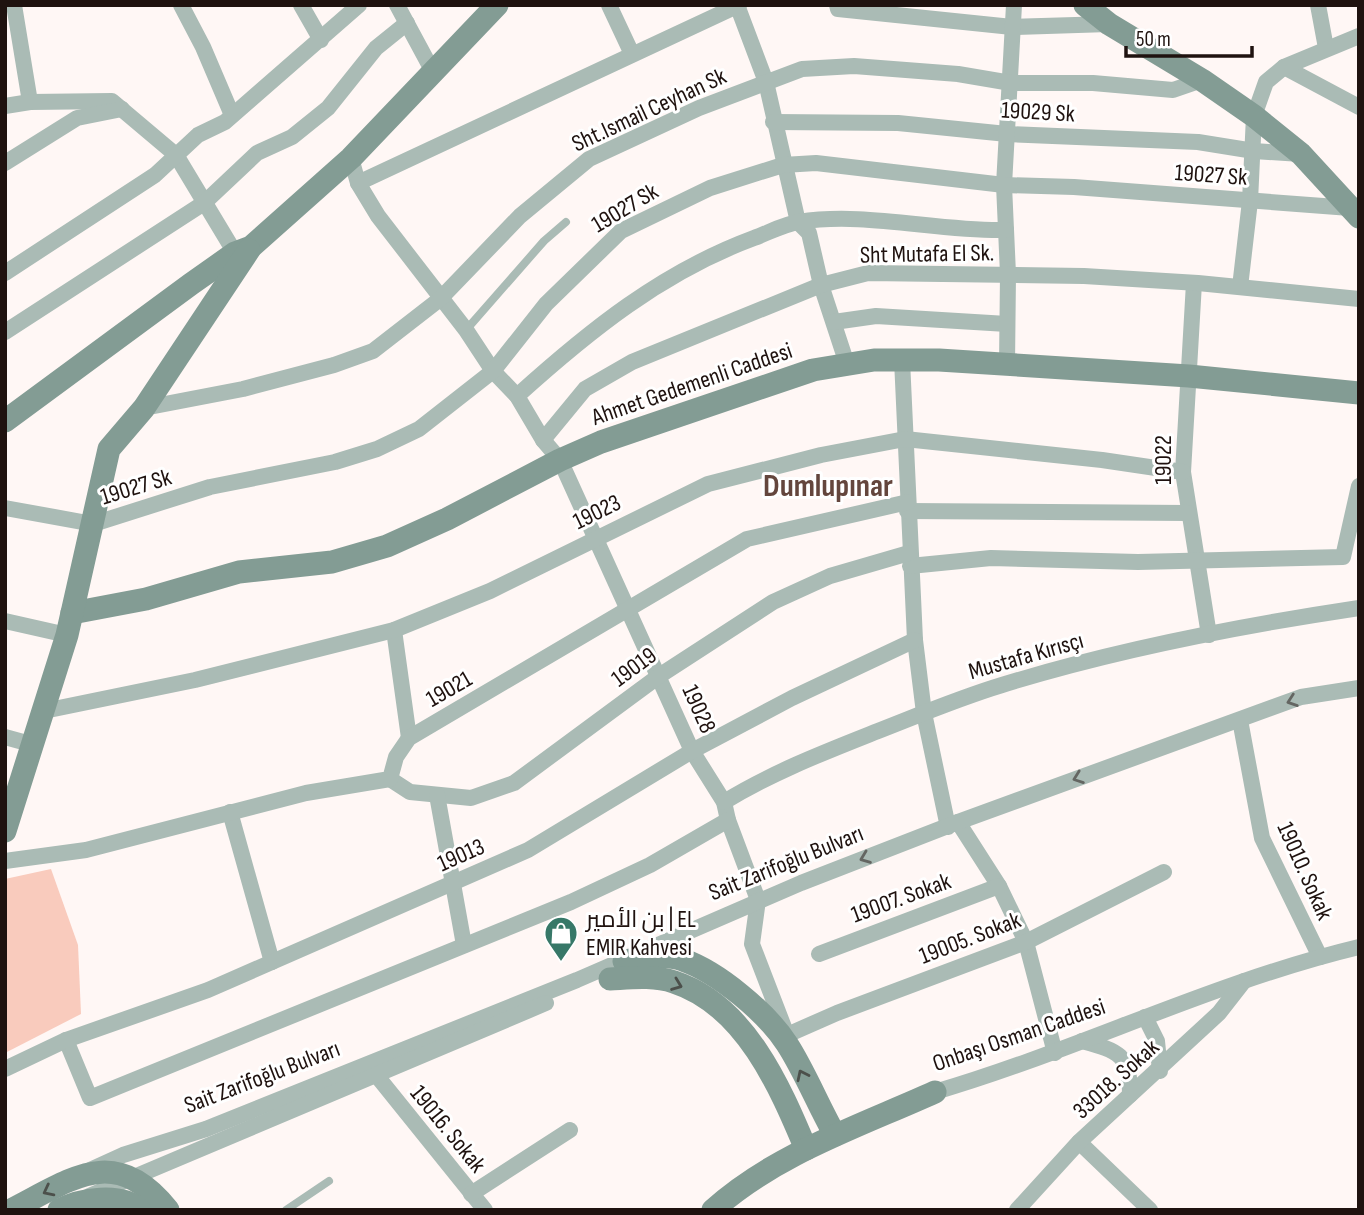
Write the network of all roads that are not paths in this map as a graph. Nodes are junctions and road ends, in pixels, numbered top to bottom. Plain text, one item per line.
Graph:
1 (14, 5) edge
2 (181, 5) edge
3 (301, 5) edge
4 (359, 5) edge
5 (397, 5) edge
6 (497, 5) edge
7 (609, 5) edge
8 (738, 5) edge
9 (837, 5) edge
10 (1014, 5) edge
11 (1318, 5) edge
12 (1096, 12) edge
13 (407, 23) junction
14 (1012, 27) junction
15 (1359, 36) edge
16 (321, 40) junction
17 (1326, 48) junction
18 (632, 54) junction
19 (1284, 67) junction
20 (432, 70) junction
21 (1202, 80) junction
22 (766, 82) junction
23 (1011, 83) junction
24 (30, 102) junction
25 (5, 106) edge
26 (1359, 107) edge
27 (124, 109) junction
28 (232, 115) junction
29 (1254, 116) junction
30 (773, 122) junction
31 (1007, 134) junction
32 (1254, 151) junction
33 (1301, 154) junction
34 (176, 155) junction
35 (351, 158) junction
36 (5, 163) edge
37 (783, 165) junction
38 (358, 183) junction
39 (1004, 185) junction
40 (1250, 201) junction
41 (204, 203) junction
42 (1355, 213) edge
43 (566, 222) dead end
44 (798, 222) junction
45 (1006, 230) junction
46 (243, 250) junction
47 (5, 273) edge
48 (1008, 274) junction
49 (1194, 283) junction
50 (821, 285) junction
51 (1240, 287) junction
52 (440, 299) junction
53 (1359, 299) edge
54 (834, 322) junction
55 (1007, 324) junction
56 (466, 330) junction
57 (5, 332) edge
58 (901, 360) junction
59 (847, 364) junction
60 (1007, 365) junction
61 (493, 371) junction
62 (1189, 376) junction
63 (1359, 393) edge
64 (517, 396) junction
65 (144, 408) junction
66 (5, 421) edge
67 (905, 439) junction
68 (543, 440) junction
69 (560, 460) junction
70 (1183, 472) junction
71 (1359, 486) edge
72 (908, 507) junction
73 (5, 508) edge
74 (1188, 513) junction
75 (93, 524) junction
76 (596, 537) junction
77 (909, 560) junction
78 (1196, 560) junction
79 (626, 608) junction
80 (1359, 608) edge
81 (5, 621) edge
82 (70, 624) junction
83 (394, 630) junction
84 (1209, 635) junction
85 (915, 640) junction
86 (659, 676) junction
87 (1359, 688) edge
88 (44, 711) junction
89 (924, 713) junction
90 (1240, 720) junction
91 (5, 737) edge
92 (409, 738) junction
93 (34, 745) junction
94 (692, 751) junction
95 (390, 779) junction
96 (437, 795) junction
97 (724, 802) junction
98 (230, 812) junction
99 (728, 820) junction
100 (953, 824) junction
101 (5, 831) edge
102 (5, 861) edge
103 (1164, 872) dead end
104 (454, 883) junction
105 (999, 886) junction
106 (758, 900) junction
107 (1026, 942) junction
108 (464, 945) junction
109 (1359, 947) edge
110 (819, 954) dead end
111 (1320, 957) junction
112 (624, 961) junction
113 (272, 962) junction
114 (610, 979) joint
115 (1244, 981) junction
116 (1145, 1017) junction
117 (66, 1040) junction
118 (787, 1040) junction
119 (1082, 1041) junction
120 (1055, 1053) junction
121 (5, 1069) edge
122 (1160, 1071) junction
123 (377, 1076) junction
124 (935, 1092) joint
125 (1130, 1095) junction
126 (570, 1130) dead end
127 (835, 1135) junction
128 (1079, 1142) junction
129 (806, 1149) junction
130 (84, 1172) junction
131 (134, 1178) junction
132 (329, 1181) dead end
133 (471, 1194) junction
134 (63, 1207) edge
135 (11, 1210) edge
136 (140, 1210) edge
137 (168, 1210) edge
138 (286, 1210) edge
139 (485, 1210) edge
140 (713, 1210) edge
141 (1017, 1210) edge
142 (1150, 1210) edge

1 - 24 street
2 - 28 street
3 - 16 street
4 - 16 street
5 - 13 street
6 - 20 street
7 - 18 street
8 - 18 street
8 - 22 street
9 - 14 street
10 - 14 street
11 - 17 street
12 - 14 street
12 - 21 street
13 - 20 street
13 - 41 street
14 - 23 street
15 - 17 street
16 - 28 street
17 - 19 street
18 - 38 street
19 - 26 street
19 - 29 street
20 - 35 street
21 - 23 street, Sht.Ismail Ceyhan Sk
21 - 29 street
22 - 23 street, Sht.Ismail Ceyhan Sk
22 - 30 street
22 - 52 street, Sht.Ismail Ceyhan Sk
23 - 31 street
24 - 25 street
24 - 27 street
27 - 34 street
27 - 36 street
28 - 34 street
29 - 32 street
29 - 33 street
30 - 31 street, 19029 Sk
30 - 37 street
31 - 32 street, 19029 Sk
31 - 39 street
32 - 33 street, 19029 Sk
32 - 40 street
33 - 42 street
34 - 41 street
34 - 47 street
35 - 38 street, 19028
35 - 46 street
37 - 39 street, 19027 Sk
37 - 44 street
37 - 61 street, 19027 Sk
38 - 52 street, 19028
39 - 40 street, 19027 Sk
39 - 45 street
40 - 42 street, 19027 Sk
40 - 51 street
41 - 46 street
41 - 57 street
43 - 56 lane
44 - 45 street
44 - 50 street
44 - 64 street
45 - 48 street
46 - 65 street
46 - 66 street
48 - 49 street, Sht Mutafa El Sk.
48 - 50 street, Sht Mutafa El Sk.
48 - 55 street
49 - 51 street, Sht Mutafa El Sk.
49 - 62 street, 19022
50 - 54 street
50 - 68 street, Sht Mutafa El Sk.
51 - 53 street, Sht Mutafa El Sk.
52 - 56 street, 19028
52 - 65 street, Sht.Ismail Ceyhan Sk
54 - 55 street
54 - 59 street
55 - 60 street
56 - 61 street, 19028
58 - 59 street, Ahmet Gedemenli Caddesi
58 - 60 street, Ahmet Gedemenli Caddesi
58 - 67 street
59 - 69 street, Ahmet Gedemenli Caddesi
60 - 62 street, Ahmet Gedemenli Caddesi
61 - 64 street, 19028
61 - 75 street, 19027 Sk
62 - 63 street, Ahmet Gedemenli Caddesi
62 - 70 street, 19022
64 - 68 street, 19028
65 - 75 street
67 - 70 street, 19023
67 - 72 street
67 - 76 street, 19023
68 - 69 street, 19028
69 - 76 street, 19028
69 - 82 street, Ahmet Gedemenli Caddesi
70 - 74 street, 19022
71 - 78 street, 19019
72 - 74 street, 19021
72 - 77 street
72 - 79 street, 19021
73 - 75 street, 19027 Sk
74 - 78 street, 19022
75 - 82 street
76 - 79 street, 19028
76 - 83 street, 19023
77 - 78 street, 19019
77 - 85 street
77 - 86 street, 19019
78 - 84 street, 19022
79 - 86 street, 19028
79 - 92 street, 19021
80 - 84 street, Mustafa Kırısçı
81 - 82 street
82 - 88 street
83 - 88 street, 19023
83 - 92 street
84 - 89 street, Mustafa Kırısçı
85 - 89 street
85 - 94 street, 19013
86 - 94 street, 19028
86 - 96 street, 19019
87 -> 90 street, Sait Zarifoğlu Bulvarı
88 - 93 street
89 - 97 street, Mustafa Kırısçı
89 - 100 street
90 -> 100 street, Sait Zarifoğlu Bulvarı
90 - 111 street, 19010. Sokak
91 - 93 street
92 - 95 street, 19021
93 - 101 street
94 - 97 street, 19028
94 - 104 street, 19013
95 - 96 street, 19019
95 - 98 street
96 - 104 street
97 - 99 street, 19028
98 - 102 street
98 - 113 street
99 - 106 street, 19028
99 - 108 street
100 - 105 street
100 -> 106 street, Sait Zarifoğlu Bulvarı
103 - 107 street, 19005. Sokak
104 - 108 street
104 - 113 street, 19013
105 - 107 street
105 - 110 street, 19007. Sokak
106 - 112 street, Sait Zarifoğlu Bulvarı
106 - 118 street
107 - 118 street, 19005. Sokak
107 - 120 street
108 - 117 street
109 - 111 street, Onbaşı Osman Caddesi
111 - 115 street, Onbaşı Osman Caddesi
112 - 118 street
112 - 130 street, Sait Zarifoğlu Bulvarı
113 - 117 street, 19013
114 - 123 street, Sait Zarifoğlu Bulvarı
114 -> 129 street
115 - 116 street, Onbaşı Osman Caddesi
115 - 122 street, 33018. Sokak
116 - 119 street, Onbaşı Osman Caddesi
116 - 122 street
117 - 121 street, 19013
127 -> 118 street
119 - 120 street, Onbaşı Osman Caddesi
119 - 125 street
120 - 124 street, Onbaşı Osman Caddesi
122 - 125 street, 33018. Sokak
123 - 131 street, Sait Zarifoğlu Bulvarı
123 - 133 street, 19016. Sokak
124 - 127 street, Onbaşı Osman Caddesi
125 - 128 street, 33018. Sokak
126 - 133 street
127 - 129 street, Onbaşı Osman Caddesi
128 - 141 street, 33018. Sokak
128 - 142 street
129 - 140 street, Onbaşı Osman Caddesi
130 - 131 street
130 -> 135 street, Sait Zarifoğlu Bulvarı
131 - 134 street, Sait Zarifoğlu Bulvarı
131 - 137 street
132 - 138 lane
133 - 139 street, 19016. Sokak
134 - 136 street

